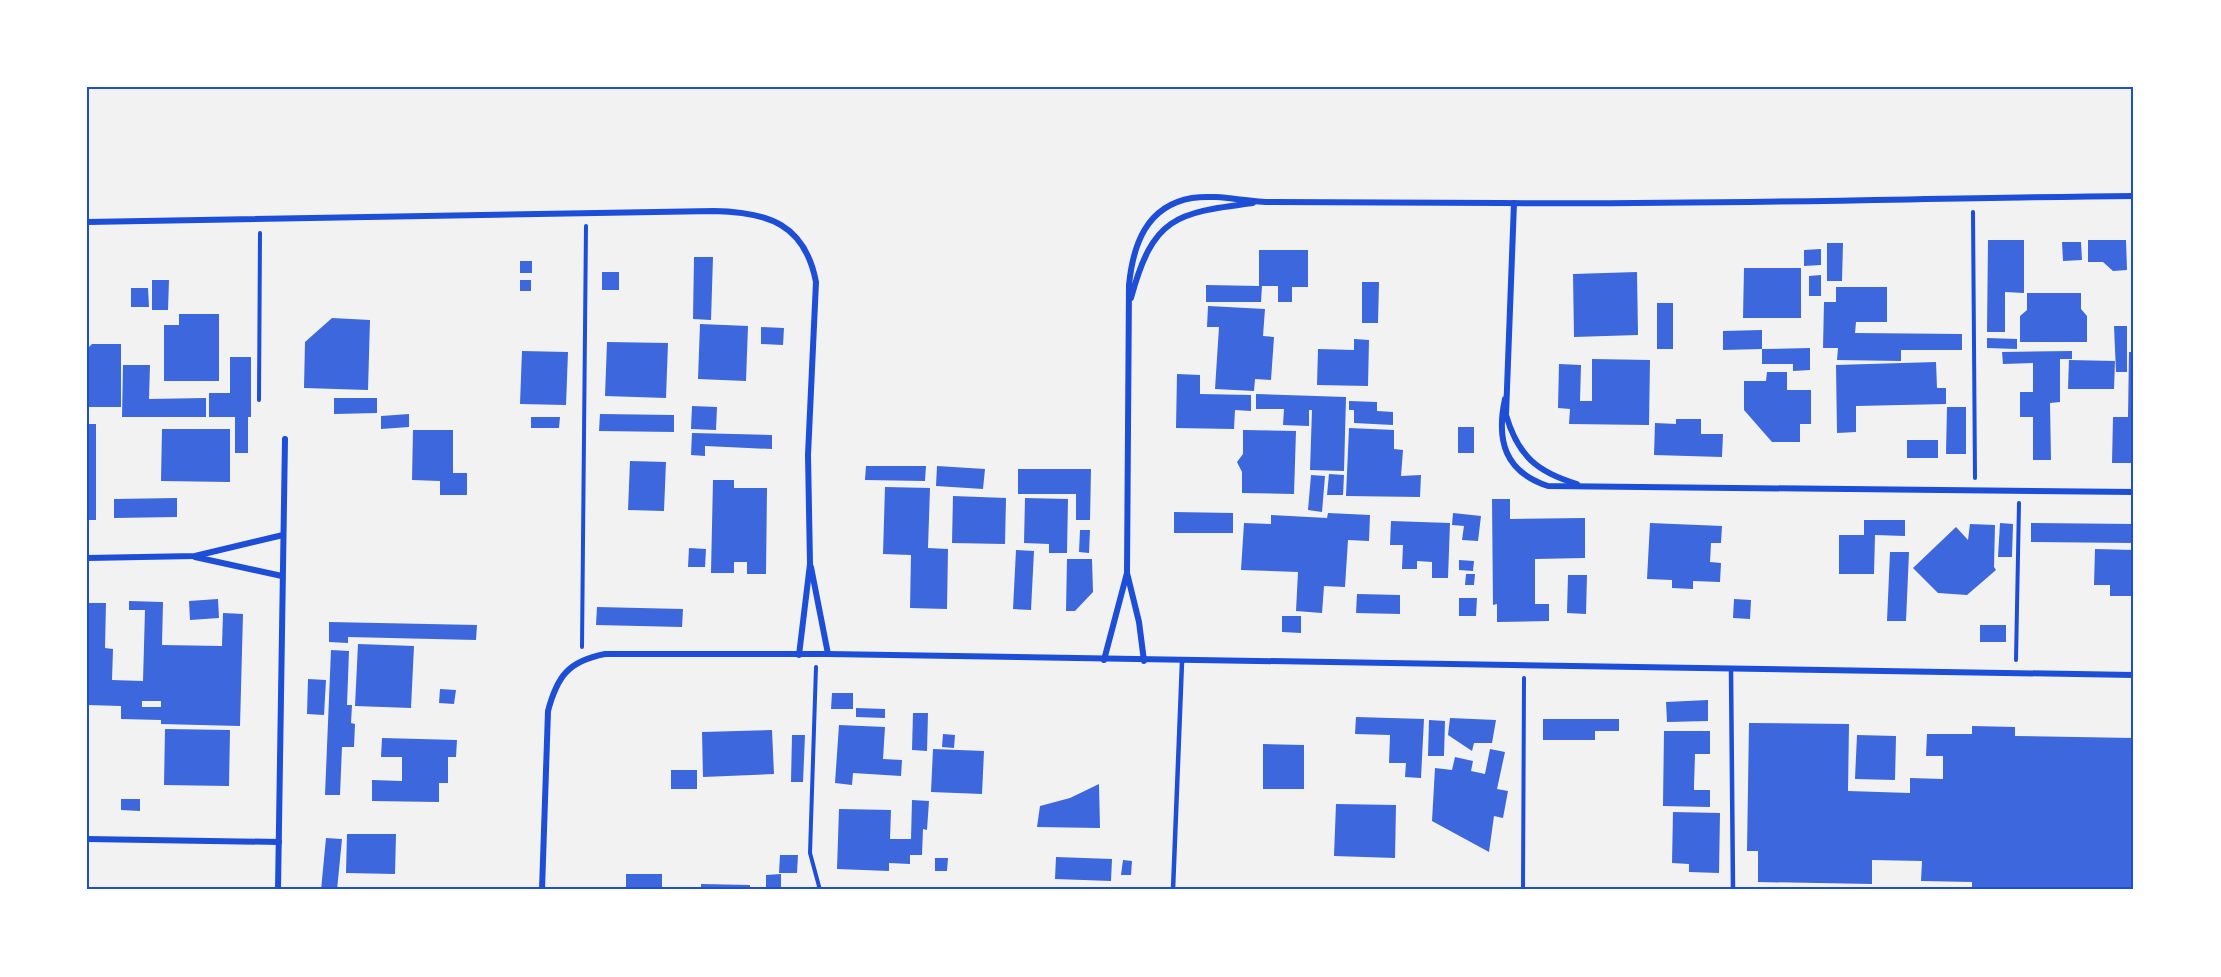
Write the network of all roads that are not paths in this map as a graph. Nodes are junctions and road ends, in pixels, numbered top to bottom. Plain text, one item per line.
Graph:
1 (2134, 196) edge
2 (1263, 202) junction
3 (1514, 203) junction
4 (87, 222) edge
5 (1129, 307) junction
6 (1505, 399) junction
7 (285, 439) dead end
8 (1582, 485) junction
9 (2134, 492) edge
10 (283, 535) junction
11 (195, 556) junction
12 (87, 558) edge
13 (810, 564) junction
14 (1127, 573) junction
15 (282, 576) junction
16 (828, 654) junction
17 (799, 655) junction
18 (1104, 660) junction
19 (1144, 661) junction
20 (1182, 662) junction
21 (1731, 669) junction
22 (2134, 675) edge
23 (87, 839) edge
24 (279, 842) junction
25 (278, 890) edge
26 (542, 890) edge
27 (1173, 890) edge
28 (1733, 890) edge

1 - 3 street
2 - 3 street
2 - 5 street
2 - 5 street
3 - 6 street
4 - 13 street
5 - 14 street
6 - 8 street
6 - 8 street
7 - 10 street
8 - 9 street
10 - 11 street
10 - 15 street
11 - 12 street
11 - 15 street
13 - 16 street
13 - 17 street
14 - 18 street
14 - 19 street
15 - 24 street
16 - 17 street
16 - 18 street
17 - 26 street
18 - 19 street
19 - 20 street
20 - 21 street
20 - 27 lane
21 - 22 street
21 - 28 lane
23 - 24 street
24 - 25 street

